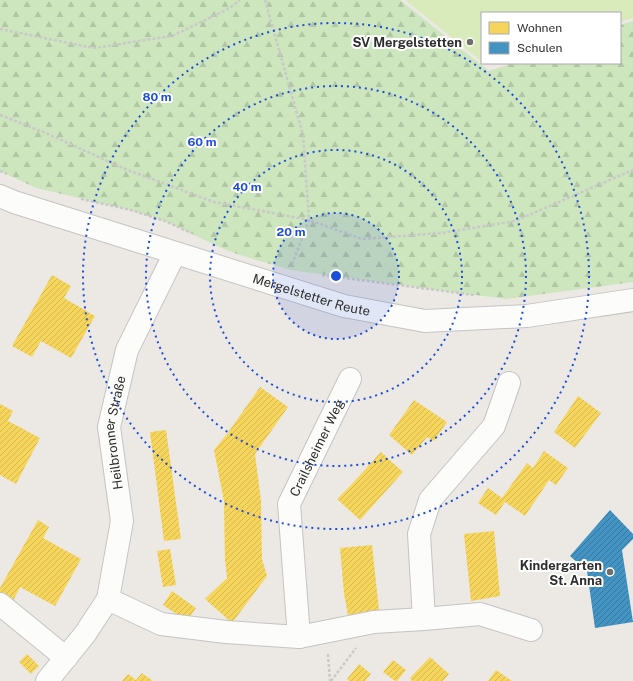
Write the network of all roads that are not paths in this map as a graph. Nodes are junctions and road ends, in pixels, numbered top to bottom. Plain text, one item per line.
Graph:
1 (0, 196) edge
2 (175, 252) junction
3 (633, 300) edge
4 (350, 379) dead end
5 (509, 383) dead end
6 (108, 599) junction
7 (0, 604) edge
8 (424, 619) junction
9 (531, 630) dead end
10 (299, 637) junction
11 (66, 658) junction
12 (47, 681) edge

1 - 2 street, Mergelstetter Reute
2 - 3 street, Mergelstetter Reute
2 - 6 street, Heilbronner Straße
4 - 10 street, Crailsheimer Weg
5 - 8 street
6 - 10 street
6 - 11 street, Heilbronner Straße
7 - 11 street
8 - 9 street
8 - 10 street
11 - 12 street, Heilbronner Straße

